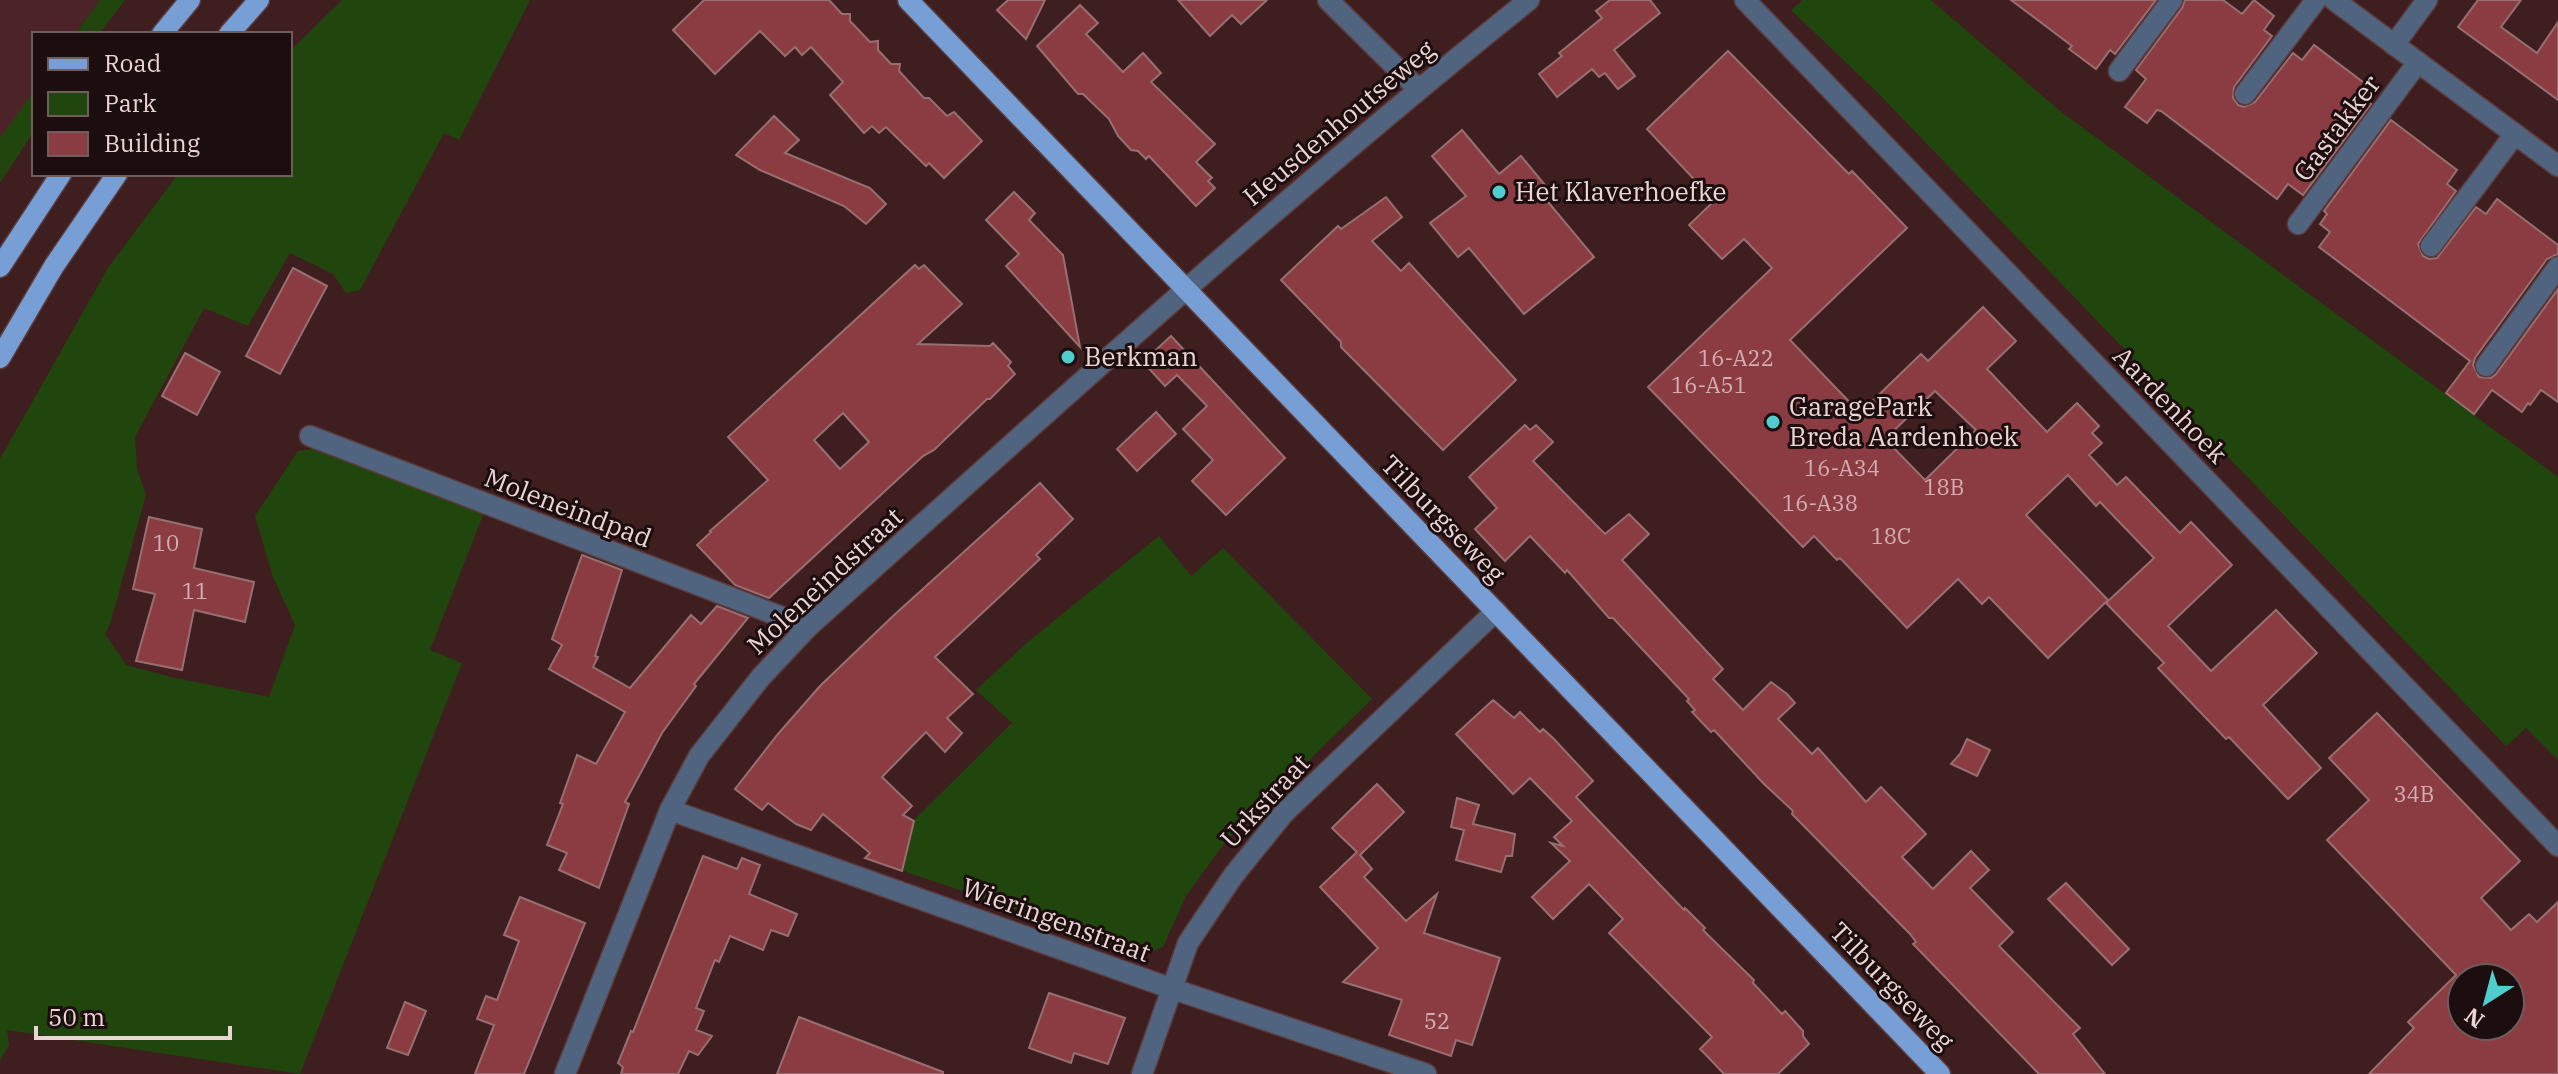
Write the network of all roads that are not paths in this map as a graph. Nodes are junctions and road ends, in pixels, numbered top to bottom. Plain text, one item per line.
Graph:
1 (190, 0) edge
2 (259, 0) edge
3 (908, 0) edge
4 (1328, 0) edge
5 (1529, 0) edge
6 (1745, 0) edge
7 (2172, 0) edge
8 (2316, 0) edge
9 (2334, 0) edge
10 (2427, 0) edge
11 (164, 32) edge
12 (231, 32) edge
13 (2394, 45) junction
14 (2418, 62) junction
15 (2119, 71) dead end
16 (1418, 89) junction
17 (2245, 94) dead end
18 (2515, 134) junction
19 (2558, 166) edge
20 (60, 176) edge
21 (116, 176) edge
22 (2298, 224) dead end
23 (2431, 246) dead end
24 (0, 267) edge
25 (2558, 267) edge
26 (1186, 290) junction
27 (0, 358) edge
28 (2486, 366) dead end
29 (310, 436) dead end
30 (1496, 611) junction
31 (808, 627) junction
32 (670, 810) junction
33 (2558, 846) edge
34 (1170, 988) junction
35 (565, 1074) edge
36 (1142, 1074) edge
37 (1426, 1074) edge
38 (1940, 1074) edge

1 - 11 main road
2 - 12 main road
3 - 26 main road, Tilburgseweg
4 - 16 street
5 - 16 street, Heusdenhoutseweg
6 - 33 street, Aardenhoek
7 - 15 street
8 - 17 street
9 - 13 street, Gastakker
10 - 13 street, Gastakker
13 - 14 street, Gastakker
14 - 18 street, Gastakker
14 - 22 street, Gastakker
16 - 26 street, Heusdenhoutseweg
18 - 19 street, Gastakker
18 - 23 street
20 - 24 main road
21 - 27 main road
25 - 28 street
26 - 30 main road, Tilburgseweg
26 - 31 street, Moleneindstraat
29 - 31 street, Moleneindpad
30 - 34 street, Urkstraat
30 - 38 main road, Tilburgseweg
31 - 32 street, Moleneindstraat
32 - 34 street, Wieringenstraat
32 - 35 street, Moleneindstraat
34 - 36 street, Urkstraat
34 - 37 street, Wieringenstraat

